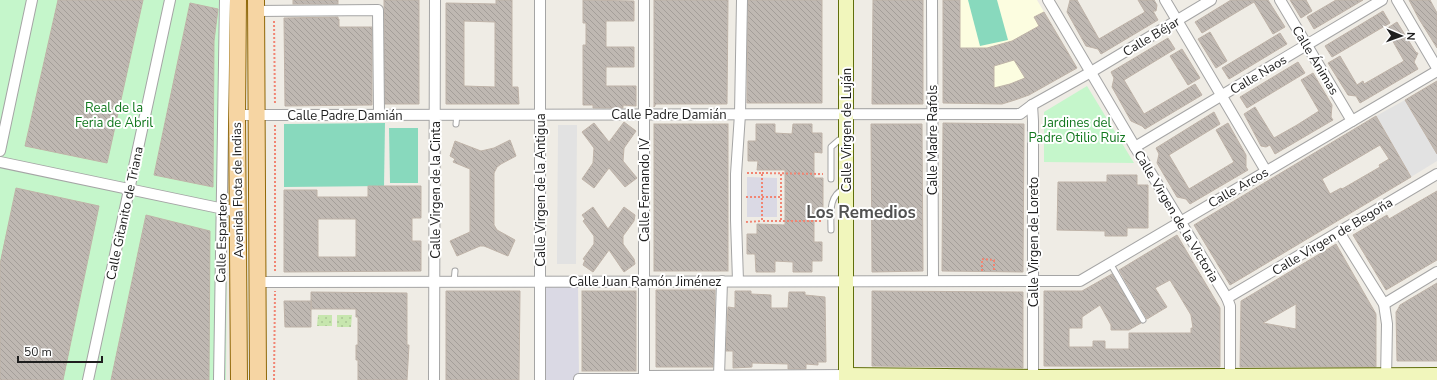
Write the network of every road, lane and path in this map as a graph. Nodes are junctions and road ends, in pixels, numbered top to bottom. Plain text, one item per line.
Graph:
1 (32, 0) edge
2 (170, 0) edge
3 (225, 0) edge
4 (238, 0) edge
5 (435, 0) edge
6 (540, 0) edge
7 (644, 0) edge
8 (742, 0) edge
9 (846, 0) edge
10 (932, 0) edge
11 (1048, 0) edge
12 (1165, 0) edge
13 (1211, 0) edge
14 (1280, 0) edge
15 (1382, 0) edge
16 (1397, 0) edge
17 (256, 5) edge
18 (274, 16) dead end
19 (1177, 20) junction
20 (1307, 45) junction
21 (1437, 69) edge
22 (1091, 72) junction
23 (1222, 96) junction
24 (1032, 105) junction
25 (274, 106) dead end
26 (257, 114) junction
27 (379, 114) junction
28 (435, 114) junction
29 (540, 114) junction
30 (644, 114) junction
31 (740, 114) junction
32 (847, 114) junction
33 (932, 114) junction
34 (237, 115) junction
35 (274, 118) dead end
36 (1352, 121) junction
37 (847, 137) junction
38 (1135, 147) junction
39 (0, 151) edge
40 (0, 162) edge
41 (1266, 171) junction
42 (746, 173) dead end
43 (762, 173) junction
44 (781, 174) junction
45 (825, 174) dead end
46 (1437, 174) edge
47 (830, 179) dead end
48 (847, 187) junction
49 (129, 189) junction
50 (746, 197) dead end
51 (762, 197) junction
52 (781, 197) junction
53 (221, 208) junction
54 (238, 212) junction
55 (257, 216) junction
56 (762, 221) junction
57 (781, 221) junction
58 (825, 221) dead end
59 (746, 222) dead end
60 (1180, 222) junction
61 (831, 230) dead end
62 (1338, 232) junction
63 (1110, 263) junction
64 (455, 271) dead end
65 (1437, 272) edge
66 (275, 274) dead end
67 (846, 280) junction
68 (722, 281) junction
69 (738, 281) junction
70 (933, 281) junction
71 (981, 281) junction
72 (994, 281) junction
73 (1034, 281) junction
74 (257, 282) junction
75 (435, 282) junction
76 (454, 282) junction
77 (540, 282) junction
78 (644, 282) junction
79 (275, 290) dead end
80 (1227, 298) junction
81 (1384, 304) junction
82 (1143, 320) dead end
83 (1437, 375) edge
84 (719, 376) junction
85 (846, 377) edge
86 (644, 378) edge
87 (1033, 378) edge
88 (1230, 378) edge
89 (1386, 378) edge
90 (579, 379) edge
91 (88, 380) edge
92 (219, 380) edge
93 (239, 380) edge
94 (258, 380) edge
95 (274, 380) edge
96 (434, 380) edge
97 (540, 380) edge

1 - 39 street
2 - 49 street, Calle Gitanito de Triana
3 - 53 street, Calle Espartero
4 - 34 main road, Avenida Flota de Indias
5 - 28 street, Calle Virgen de la Cinta
6 - 29 street, Calle Virgen de la Antigua
7 - 30 street, Calle Fernando IV
8 - 31 street
9 - 32 street, Calle Virgen de Luján
10 - 33 street, Calle Madre Rafols
11 - 22 street, Calle Virgen de la Victoria
12 - 19 street
13 - 19 street, Calle Béjar
14 - 20 street, Calle Ánimas
15 - 20 street, Calle Naos
16 - 21 street
17 - 26 main road, Avenida Flota de Indias
17 - 27 street
18 - 25 path
19 - 22 street, Calle Béjar
19 - 23 street
20 - 23 street, Calle Naos
20 - 36 street, Calle Ánimas
21 - 36 street, Calle Arcos
22 - 24 street, Calle Padre Damián
22 - 38 street, Calle Virgen de la Victoria
23 - 38 street, Calle Naos
23 - 41 street
24 - 33 street, Calle Padre Damián
24 - 73 street, Calle Virgen de Loreto
26 - 27 street, Calle Padre Damián
26 - 34 street, Calle Padre Damián
26 - 55 main road, Avenida Flota de Indias
27 - 28 street, Calle Padre Damián
28 - 29 street, Calle Padre Damián
28 - 75 street, Calle Virgen de la Cinta
29 - 30 street, Calle Padre Damián
29 - 77 street, Calle Virgen de la Antigua
30 - 31 street, Calle Padre Damián
30 - 78 street, Calle Fernando IV
31 - 32 street, Calle Padre Damián
31 - 69 street
32 - 33 street, Calle Padre Damián
32 - 37 street, Calle Virgen de Luján
33 - 70 street, Calle Madre Rafols
34 - 54 main road, Avenida Flota de Indias
35 - 66 path
36 - 41 street, Calle Arcos
37 - 47 lane
37 - 48 street, Calle Virgen de Luján
38 - 60 street, Calle Virgen de la Victoria
40 - 49 street
41 - 60 street, Calle Arcos
42 - 43 path
43 - 44 path
43 - 51 path
44 - 45 path
44 - 52 path
46 - 62 street, Calle Virgen de Begoña
48 - 61 lane
48 - 67 street, Calle Virgen de Luján
49 - 53 street
49 - 91 street, Calle Gitanito de Triana
50 - 51 path
51 - 52 path
51 - 56 path
52 - 57 path
53 - 54 street
53 - 92 street, Calle Espartero
54 - 55 main road
54 - 93 main road, Avenida Flota de Indias
55 - 74 main road, Avenida Flota de Indias
56 - 57 path
56 - 59 path
57 - 58 path
60 - 63 street, Calle Arcos
60 - 80 street, Calle Virgen de la Victoria
62 - 80 street, Calle Virgen de Begoña
62 - 81 street
63 - 73 street, Calle Arcos
63 - 82 lane
64 - 76 lane
65 - 81 street
67 - 69 street, Calle Juan Ramón Jiménez
67 - 70 street, Calle Juan Ramón Jiménez
67 - 85 street, Calle Virgen de Luján
68 - 69 street, Calle Juan Ramón Jiménez
68 - 78 street, Calle Juan Ramón Jiménez
68 - 84 street
70 - 71 street, Calle Juan Ramón Jiménez
71 - 72 street, Calle Juan Ramón Jiménez
71 - 72 path
72 - 73 street, Calle Juan Ramón Jiménez
73 - 87 street, Calle Virgen de Loreto
74 - 75 street, Calle Juan Ramón Jiménez
74 - 94 main road, Avenida Flota de Indias
75 - 76 street, Calle Juan Ramón Jiménez
75 - 96 street, Calle Virgen de la Cinta
76 - 77 street, Calle Juan Ramón Jiménez
77 - 78 street, Calle Juan Ramón Jiménez
77 - 97 street, Calle Virgen de la Antigua
78 - 86 street, Calle Fernando IV
79 - 95 path
80 - 88 street, Calle Virgen de la Victoria
81 - 89 street
83 - 89 street
84 - 85 street
84 - 86 street
85 - 87 street
86 - 90 street
87 - 88 street
88 - 89 street

